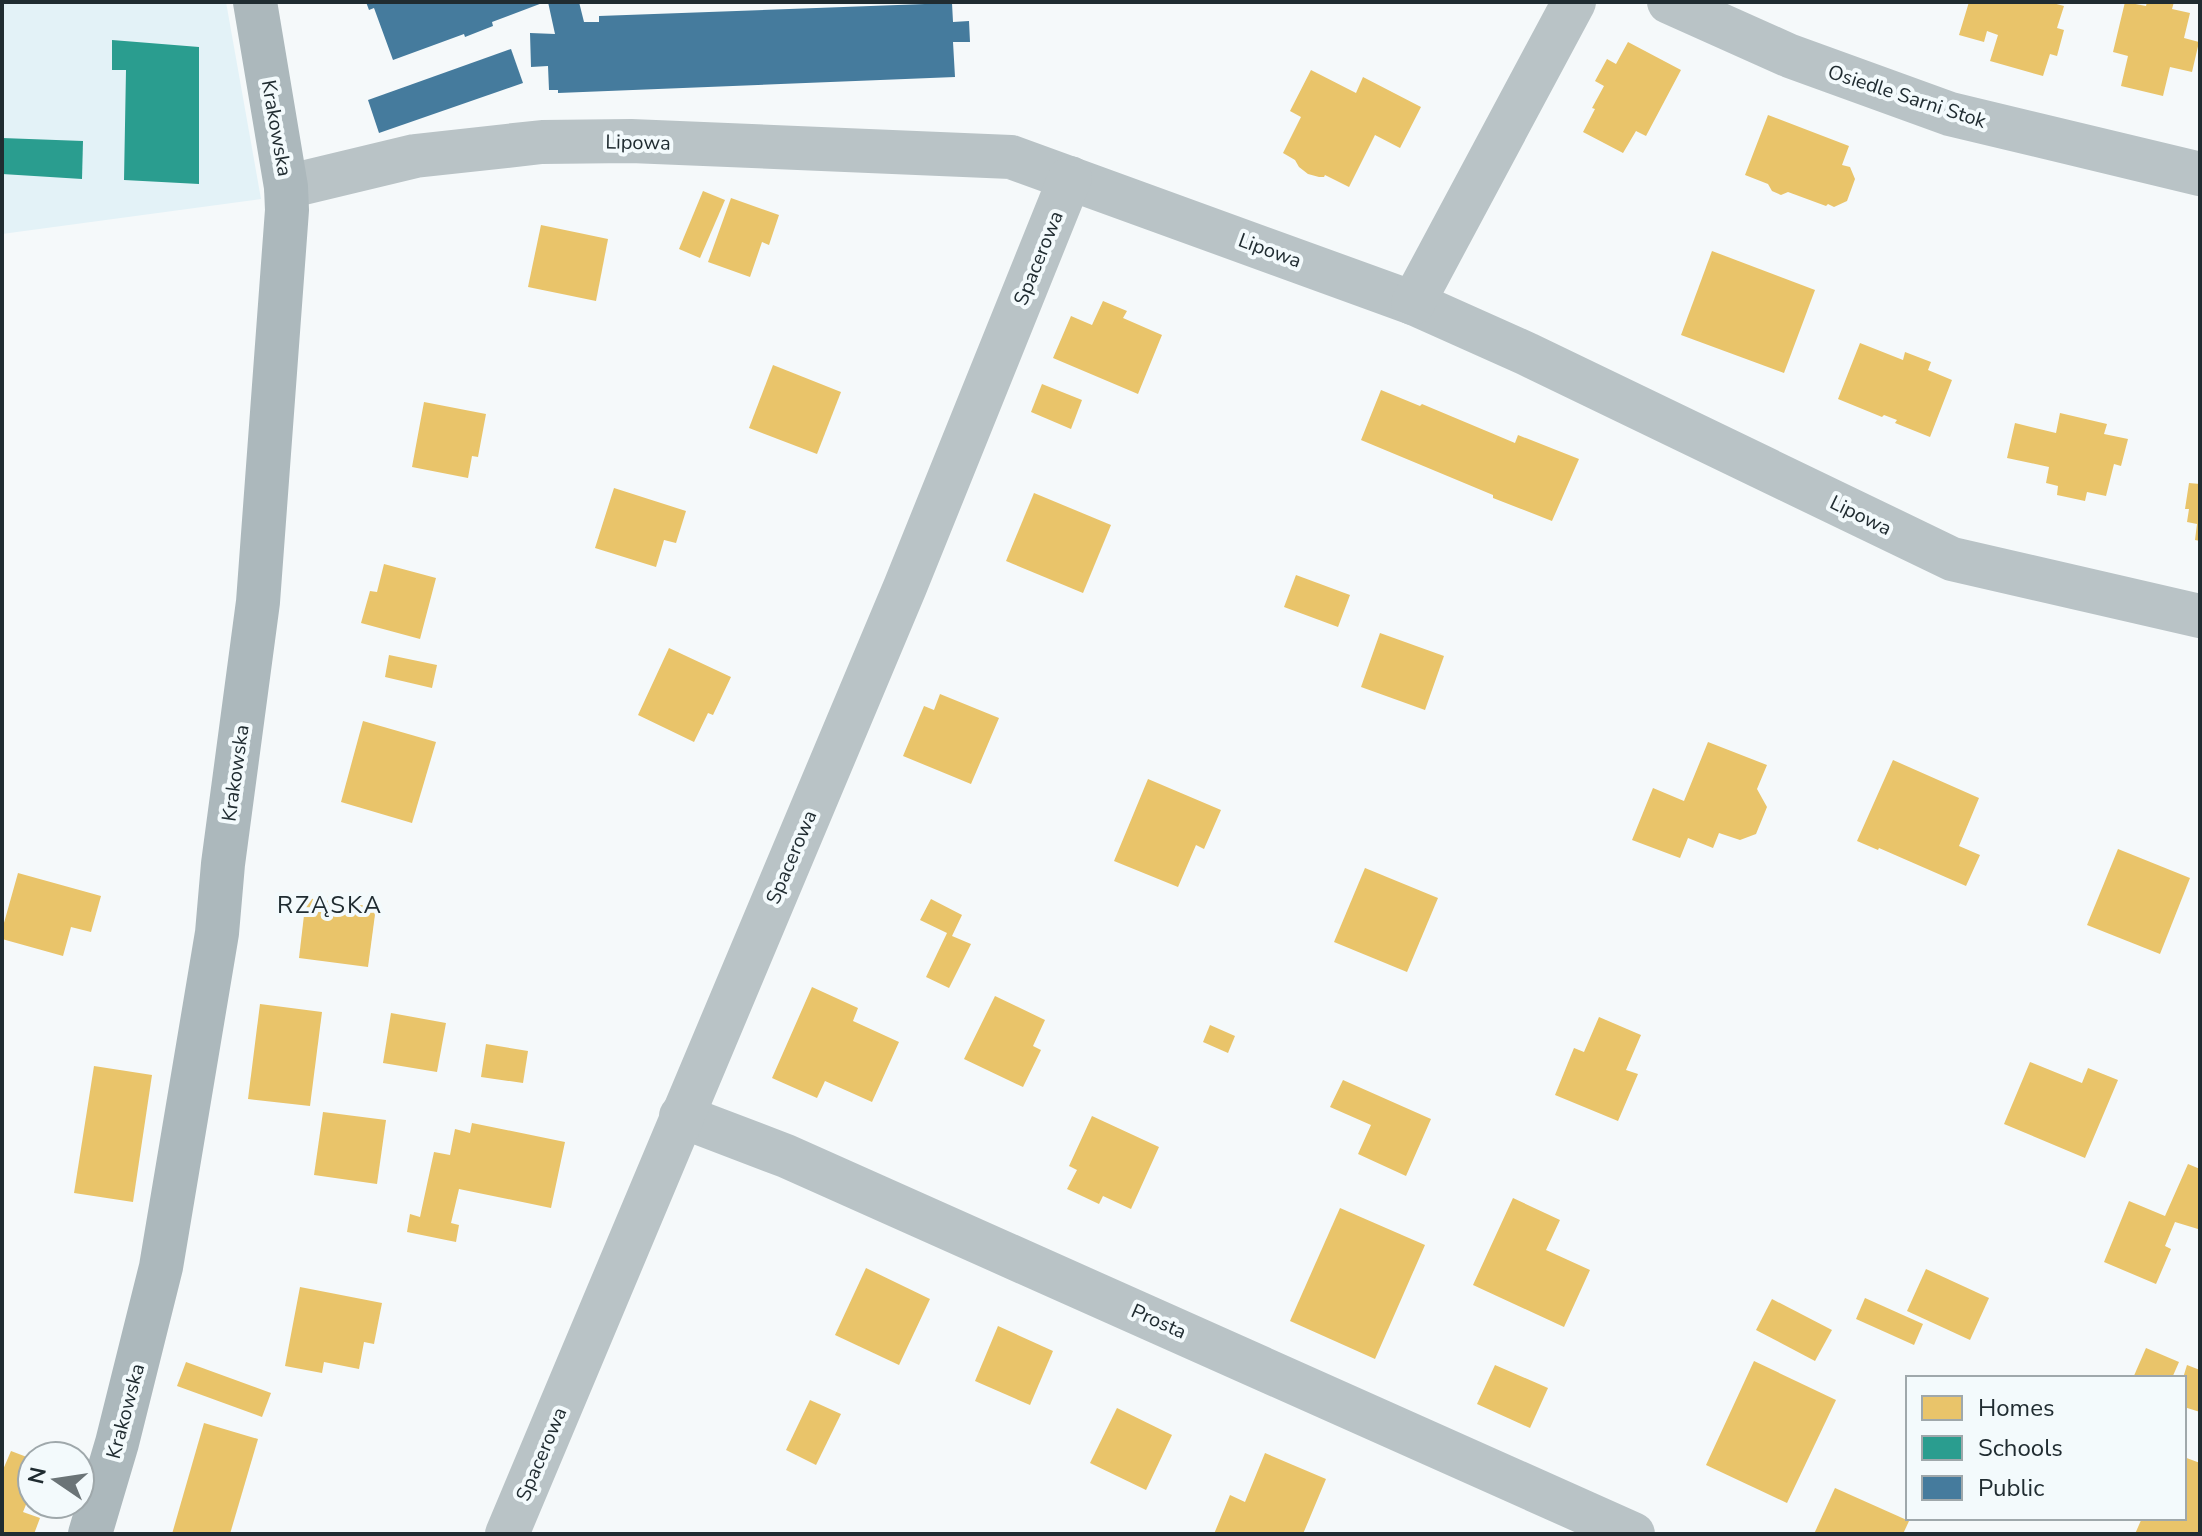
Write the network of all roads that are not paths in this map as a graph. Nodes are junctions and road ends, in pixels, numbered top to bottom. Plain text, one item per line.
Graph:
1 (255, 2) edge
2 (1574, 2) edge
3 (1669, 2) edge
4 (2200, 174) edge
5 (1070, 178) junction
6 (286, 187) junction
7 (1413, 303) junction
8 (2200, 616) edge
9 (681, 1116) junction
10 (90, 1534) edge
11 (507, 1534) edge
12 (1633, 1534) edge

1 - 6 street, Krakowska
2 - 7 street
3 - 4 street, Osiedle Sarni Stok
5 - 6 street, Lipowa
5 - 7 street, Lipowa
5 - 9 street, Spacerowa
6 - 10 street, Krakowska
7 - 8 street, Lipowa
9 - 11 street, Spacerowa
9 - 12 street, Prosta

